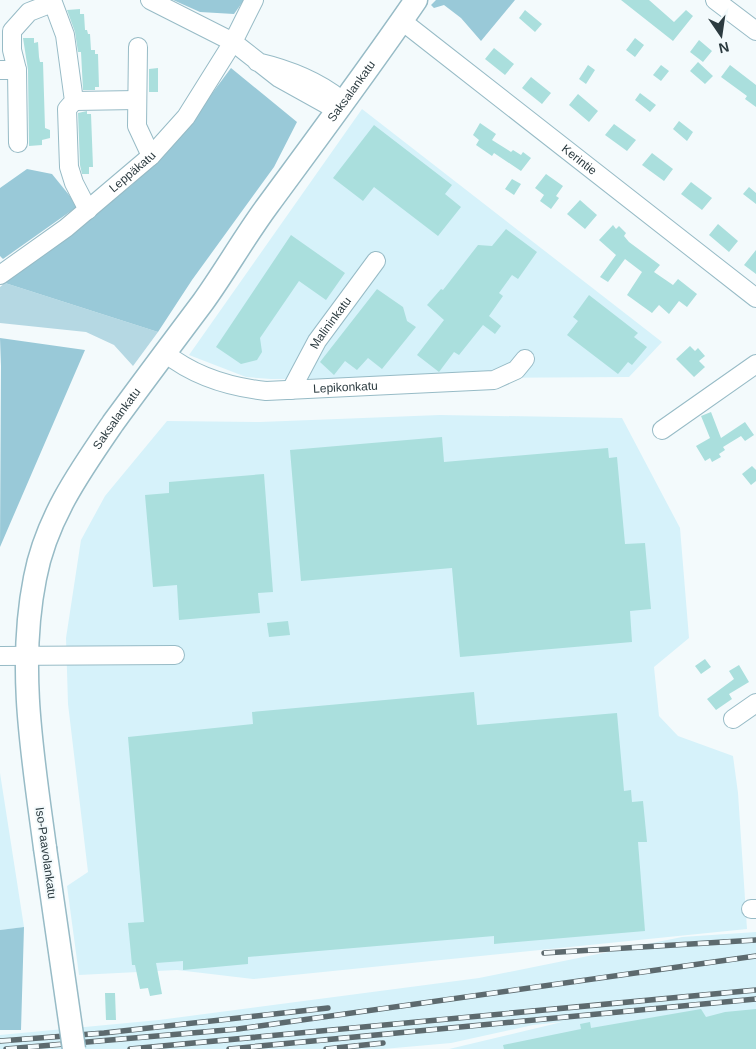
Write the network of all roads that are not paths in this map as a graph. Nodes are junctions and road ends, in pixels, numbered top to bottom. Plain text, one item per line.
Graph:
1 (150, 0) edge
2 (254, 0) edge
3 (416, 0) edge
4 (715, 0) edge
5 (52, 1) edge
6 (402, 10) edge
7 (756, 31) edge
8 (233, 42) junction
9 (138, 47) dead end
10 (8, 70) edge
11 (137, 100) junction
12 (74, 101) junction
13 (333, 102) junction
14 (18, 143) dead end
15 (151, 156) junction
16 (88, 210) junction
17 (376, 261) dead end
18 (0, 275) edge
19 (756, 298) edge
20 (165, 353) junction
21 (525, 359) dead end
22 (756, 364) edge
23 (291, 390) junction
24 (662, 430) dead end
25 (175, 655) dead end
26 (0, 656) edge
27 (26, 657) junction
28 (756, 703) edge
29 (733, 719) dead end
30 (74, 1049) edge

1 - 8 street
2 - 8 street
3 - 6 main road, Saksalankatu
4 - 7 street
5 - 10 street
5 - 12 street
6 - 13 main road, Saksalankatu
6 - 19 street, Kerintie
8 - 13 street
8 - 15 street, Leppäkatu
9 - 11 street
10 - 14 street
11 - 12 street
11 - 15 street
12 - 16 street
13 - 20 main road, Saksalankatu
15 - 16 street, Leppäkatu
16 - 18 street, Leppäkatu
17 - 23 street, Malininkatu
20 - 23 street, Lepikonkatu
20 - 27 main road, Saksalankatu
21 - 23 street, Lepikonkatu
22 - 24 street
25 - 27 street
26 - 27 street
27 - 30 main road, Iso-Paavolankatu, bridge
28 - 29 street

